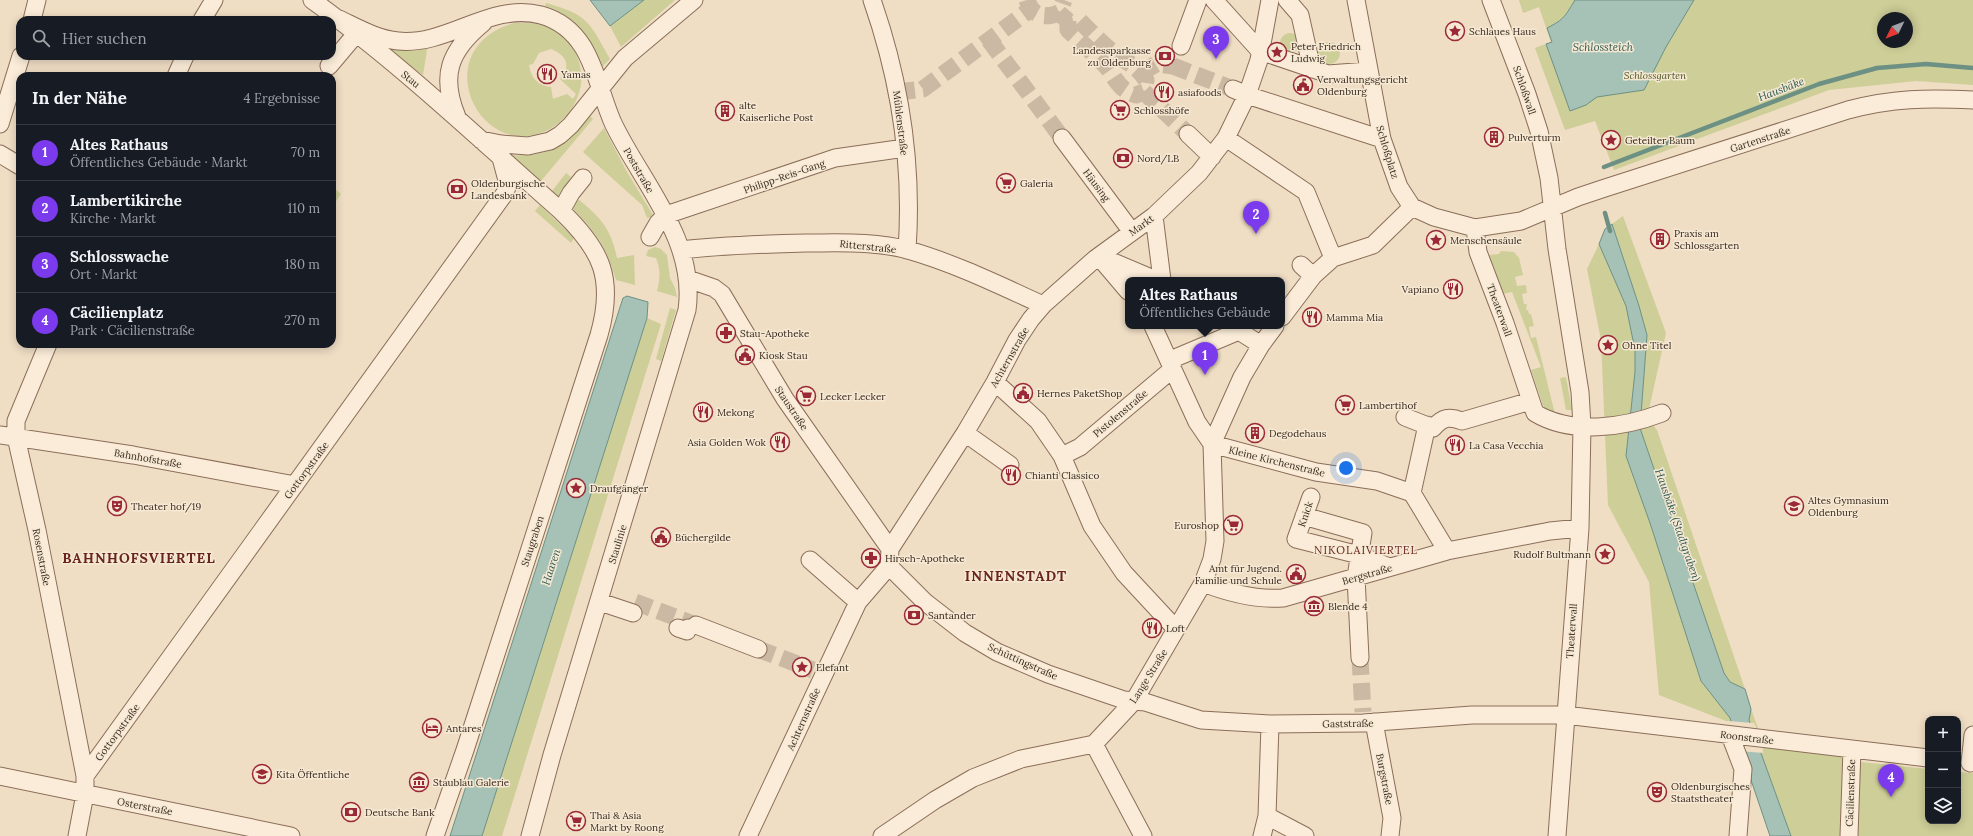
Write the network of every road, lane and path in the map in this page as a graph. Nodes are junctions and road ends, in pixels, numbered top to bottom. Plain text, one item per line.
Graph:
1 (38, 0) edge
2 (214, 0) edge
3 (312, 0) edge
4 (514, 0) edge
5 (694, 0) edge
6 (872, 0) edge
7 (1198, 0) edge
8 (1214, 0) edge
9 (1270, 0) edge
10 (1288, 0) edge
11 (1356, 0) edge
12 (1491, 0) edge
13 (33, 16) edge
14 (204, 16) edge
15 (335, 16) edge
16 (491, 16) junction
17 (336, 17) edge
18 (339, 19) junction
19 (356, 34) junction
20 (1181, 46) tunnel mouth
21 (1260, 55) junction
22 (336, 58) edge
23 (20, 60) edge
24 (183, 60) edge
25 (334, 60) edge
26 (329, 66) dead end
27 (1312, 69) junction
28 (1369, 70) junction
29 (16, 72) edge
30 (16, 72) edge
31 (178, 72) edge
32 (600, 88) junction
33 (1240, 92) junction
34 (1973, 100) edge
35 (458, 119) junction
36 (0, 124) edge
37 (1188, 134) tunnel mouth
38 (1062, 138) tunnel mouth
39 (1226, 138) junction
40 (1382, 139) junction
41 (481, 140) junction
42 (905, 148) junction
43 (0, 154) edge
44 (1212, 157) junction
45 (501, 158) junction
46 (16, 164) edge
47 (583, 178) dead end
48 (1412, 207) junction
49 (1552, 208) junction
50 (561, 211) junction
51 (666, 215) junction
52 (1154, 216) junction
53 (1475, 228) junction
54 (1132, 232) junction
55 (592, 245) joint
56 (681, 248) junction
57 (907, 250) junction
58 (1099, 256) junction
59 (1333, 258) junction
60 (1149, 277) edge
61 (1162, 277) edge
62 (688, 279) junction
63 (1125, 287) edge
64 (1043, 305) junction
65 (1285, 307) edge
66 (1154, 329) edge
67 (1272, 329) edge
68 (1261, 345) junction
69 (46, 348) edge
70 (1171, 365) junction
71 (995, 382) junction
72 (1531, 401) junction
73 (1654, 416) dead end
74 (1405, 417) dead end
75 (1427, 425) junction
76 (1582, 426) junction
77 (964, 433) junction
78 (8, 436) edge
79 (1212, 444) junction
80 (1062, 456) junction
81 (1010, 465) dead end
82 (295, 485) junction
83 (1412, 493) junction
84 (1311, 497) dead end
85 (1304, 516) junction
86 (1580, 528) junction
87 (890, 549) junction
88 (1447, 550) junction
89 (1359, 552) junction
90 (810, 560) dead end
91 (889, 566) junction
92 (1389, 567) junction
93 (1356, 577) junction
94 (1203, 583) junction
95 (601, 597) junction
96 (858, 602) junction
97 (634, 607) tunnel mouth
98 (688, 627) tunnel mouth
99 (1176, 629) junction
100 (758, 649) tunnel mouth
101 (1360, 658) tunnel mouth
102 (1134, 701) junction
103 (1565, 715) junction
104 (1367, 719) junction
105 (1270, 724) junction
106 (1973, 735) edge
107 (1732, 736) junction
108 (1094, 744) junction
109 (1852, 749) junction
110 (1925, 758) edge
111 (1967, 762) edge
112 (0, 776) edge
113 (85, 776) junction
114 (85, 794) junction
115 (1267, 816) junction
116 (77, 836) edge
117 (291, 836) edge
118 (436, 836) edge
119 (530, 836) edge
120 (748, 836) edge
121 (882, 836) edge
122 (1143, 836) edge
123 (1262, 836) edge
124 (1305, 836) edge
125 (1390, 836) edge
126 (1557, 836) edge
127 (1738, 836) edge
128 (1849, 836) edge

1 - 13 street
2 - 14 street
3 - 15 street, Stau
4 - 16 street
5 - 32 street
6 - 42 street, Mühlenstraße
7 - 20 street
8 - 21 street
9 - 21 street
10 - 27 street
11 - 28 street, Schloßplatz
12 - 49 street, Schloßwall
16 - 18 street, Stau
16 - 32 street, Poststraße
16 - 35 street
17 - 18 street, Stau
18 - 19 street, Stau
19 - 22 street
19 - 35 street, Stau
21 - 27 street
21 - 33 street, Markt
23 - 29 street
24 - 31 street
25 - 26 street
27 - 28 street
28 - 40 street, Schloßplatz
30 - 36 street
32 - 41 street
32 - 51 street, Poststraße
33 - 39 street, Markt
33 - 40 street
34 - 49 street, Gartenstraße
35 - 41 street, Stau
37 - 44 street
38 - 54 street, Häusing
39 - 44 street, Markt
39 - 59 street
40 - 48 street, Schloßplatz
41 - 45 street, Stau
42 - 51 street, Philipp-Reis-Gang
42 - 57 street, Mühlenstraße
43 - 46 street
44 - 52 street, Markt
45 - 50 street, Stau
45 - 82 street, Gottorpstraße
47 - 50 street
48 - 53 street
48 - 59 street
49 - 53 street, Gartenstraße
49 - 76 street, Theaterwall
50 - 55 street, Stau
51 - 56 street, Poststraße
51 - 56 street, Ritterstraße
52 - 54 street, Markt
52 - 61 street
53 - 72 street, Theaterwall
54 - 58 street, Markt
55 - 118 street, Staugraben
56 - 57 street, Ritterstraße
56 - 62 street, Staulinie
57 - 64 street, Ritterstraße
58 - 60 street
58 - 63 street
58 - 64 street, Achternstraße
59 - 65 street
62 - 87 street, Staustraße
62 - 95 street, Staulinie
64 - 71 street, Achternstraße
66 - 70 street
67 - 68 street
68 - 70 street
68 - 79 street
69 - 78 street, Rosenstraße
70 - 79 street
70 - 80 street, Pistolenstraße
71 - 77 street, Achternstraße
71 - 80 street
72 - 75 street
72 - 76 street, Theaterwall
73 - 76 street
74 - 75 street
75 - 83 street
76 - 86 street, Theaterwall
77 - 81 street
77 - 87 street, Achternstraße
78 - 82 street, Bahnhofstraße
78 - 113 street, Rosenstraße
79 - 83 street, Kleine Kirchenstraße
79 - 94 street, Lange Straße
80 - 99 street
82 - 113 street, Gottorpstraße
83 - 88 street
84 - 85 street, Knick
85 - 89 street
85 - 89 street, Knick
86 - 88 street, Bergstraße
86 - 103 street, Theaterwall
87 - 91 street, Achternstraße
88 - 92 street, Bergstraße
89 - 92 street, Knick
89 - 93 street
90 - 96 street
91 - 96 street, Achternstraße
91 - 102 street, Schüttingstraße
92 - 93 street, Bergstraße
93 - 94 street, Bergstraße
93 - 101 street
94 - 99 street, Lange Straße
95 - 97 street
95 - 119 street, Staulinie
96 - 120 street, Achternstraße
98 - 100 street
99 - 102 street, Lange Straße
102 - 105 street, Gaststraße
102 - 108 street, Lange Straße
103 - 104 street, Gaststraße
103 - 107 street, Roonstraße
103 - 126 street, Theaterwall
104 - 105 street, Gaststraße
104 - 125 street, Burgstraße
105 - 115 street
106 - 111 street
107 - 109 street, Roonstraße
107 - 127 street
108 - 121 street
108 - 122 street
109 - 110 street, Roonstraße
109 - 128 street, Cäcilienstraße
112 - 114 street, Osterstraße
113 - 114 street, Rosenstraße
114 - 116 street, Rosenstraße
114 - 117 street, Osterstraße
115 - 123 street
115 - 124 street

